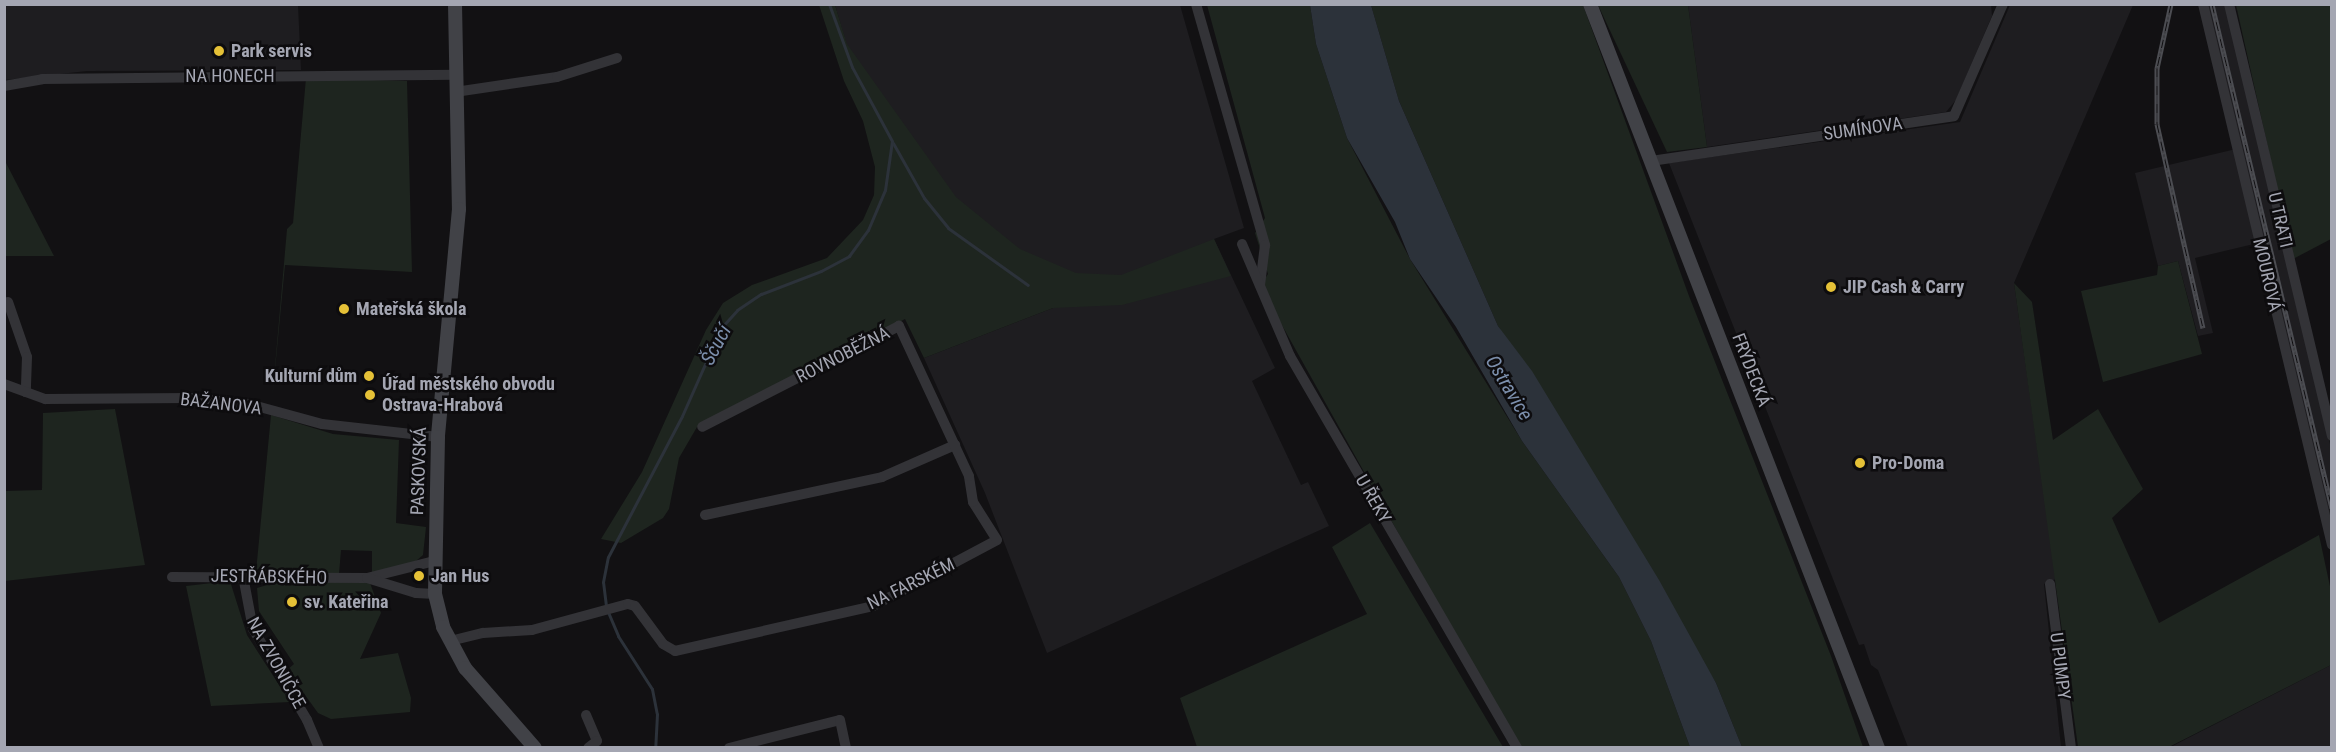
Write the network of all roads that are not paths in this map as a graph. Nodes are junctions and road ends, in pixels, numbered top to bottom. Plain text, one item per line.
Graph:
1 (455, 4) edge
2 (1196, 4) edge
3 (1590, 4) edge
4 (2003, 4) edge
5 (2203, 4) edge
6 (2229, 4) edge
7 (617, 58) dead end
8 (455, 75) junction
9 (4, 86) edge
10 (455, 92) junction
11 (1651, 161) junction
12 (1242, 244) dead end
13 (1260, 286) junction
14 (8, 302) dead end
15 (4, 384) edge
16 (26, 392) junction
17 (702, 427) dead end
18 (438, 436) junction
19 (2331, 436) edge
20 (955, 445) junction
21 (705, 515) dead end
22 (2331, 545) edge
23 (434, 561) junction
24 (243, 576) junction
25 (172, 577) dead end
26 (367, 578) junction
27 (2050, 584) dead end
28 (435, 594) junction
29 (450, 641) junction
30 (586, 715) dead end
31 (319, 747) edge
32 (535, 747) edge
33 (588, 747) edge
34 (729, 747) edge
35 (846, 747) edge
36 (1517, 747) edge
37 (1878, 747) edge
38 (2071, 747) edge

1 - 8 main road, PASKOVSKÁ
2 - 13 street
3 - 11 main road, FRÝDECKÁ
4 - 11 street, SUMÍNOVA
5 - 22 street, MOUROVÁ
6 - 19 street, U TRATI
7 - 10 street
8 - 9 street, NA HONECH
8 - 10 main road, PASKOVSKÁ
10 - 18 main road, PASKOVSKÁ
11 - 37 main road, FRÝDECKÁ
12 - 13 street, U ŘEKY
13 - 36 street, U ŘEKY
14 - 16 street
15 - 16 street, BAŽANOVA
16 - 18 street, BAŽANOVA
17 - 20 street, ROVNOBĚŽNÁ
18 - 23 main road, PASKOVSKÁ
20 - 21 street
20 - 29 street, NA FARSKÉM
23 - 26 street, JESTŘÁBSKÉHO
23 - 28 main road, PASKOVSKÁ
24 - 25 street, JESTŘÁBSKÉHO
24 - 26 street, JESTŘÁBSKÉHO
24 - 31 street, NA ZVONIČCE
26 - 28 street, JESTŘÁBSKÉHO
27 - 38 street, U PUMPY
28 - 29 main road, PASKOVSKÁ
29 - 32 main road, PASKOVSKÁ
30 - 33 street
34 - 35 street

